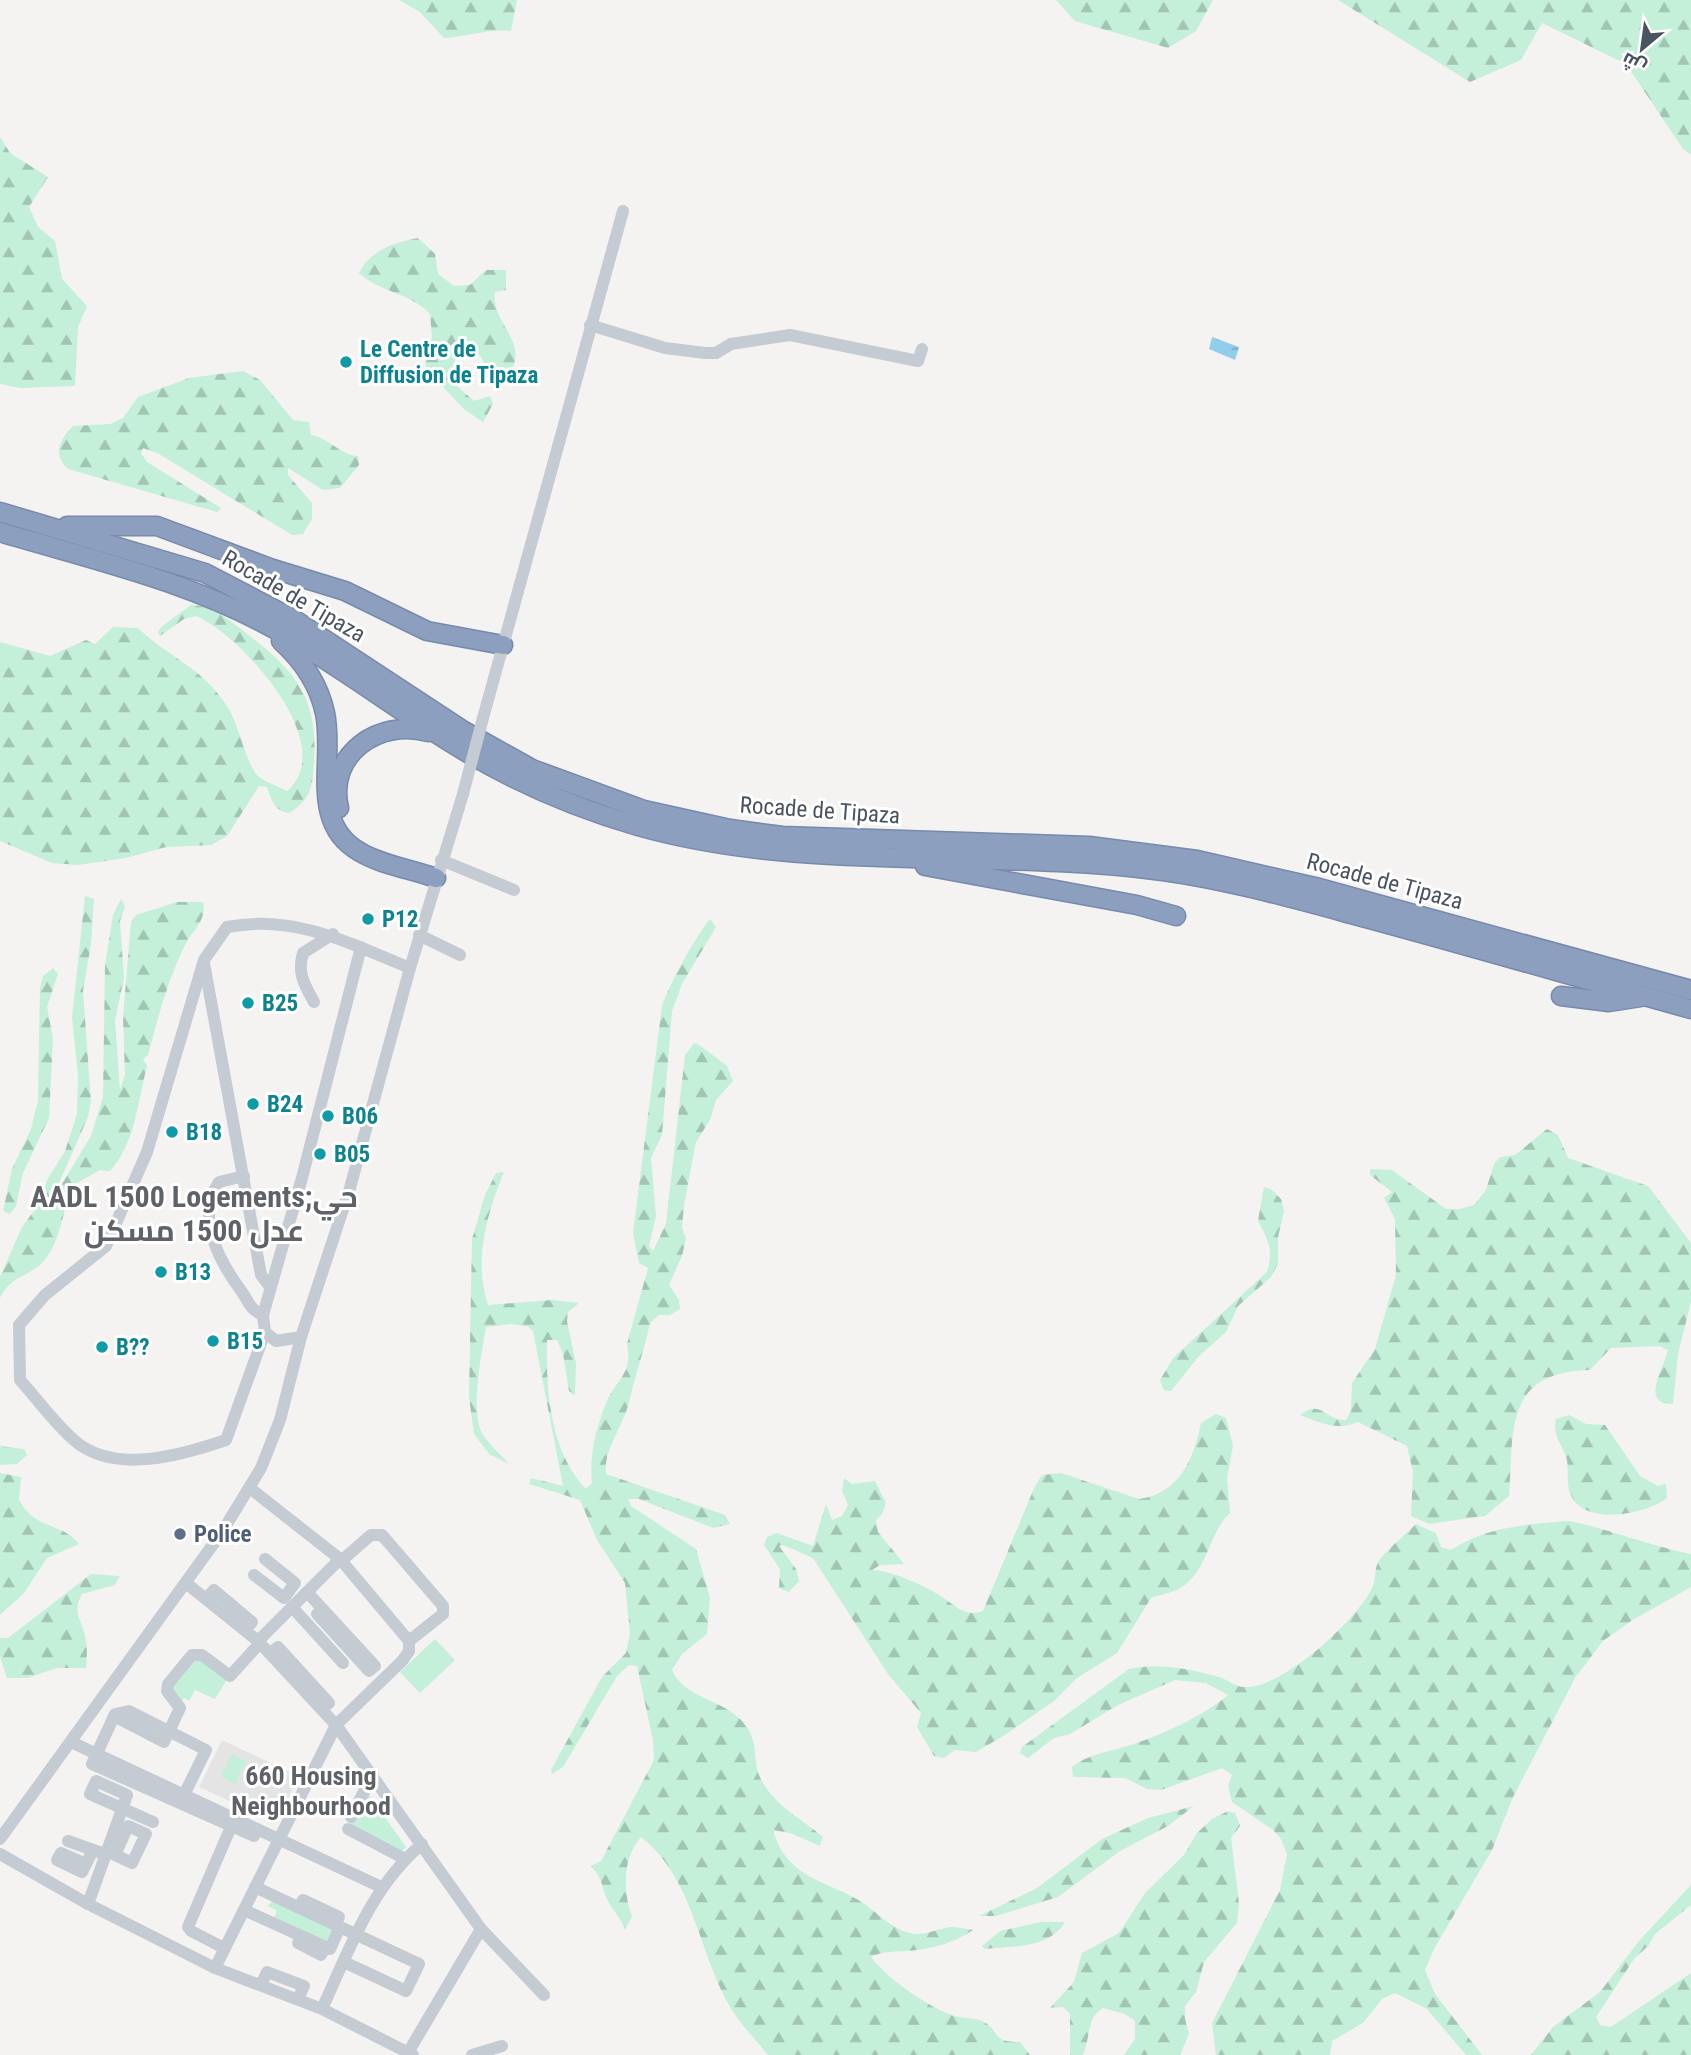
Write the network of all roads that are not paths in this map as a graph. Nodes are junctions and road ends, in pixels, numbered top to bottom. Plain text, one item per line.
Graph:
1 (623, 211) dead end
2 (590, 325) junction
3 (922, 349) dead end
4 (0, 512) edge
5 (49, 526) junction
6 (0, 533) edge
7 (242, 612) junction
8 (503, 645) junction
9 (463, 750) junction
10 (884, 856) junction
11 (438, 869) junction
12 (513, 890) dead end
13 (1176, 916) dead end
14 (333, 934) junction
15 (419, 935) junction
16 (361, 947) junction
17 (460, 955) dead end
18 (204, 960) junction
19 (410, 968) junction
20 (1691, 990) edge
21 (1561, 996) dead end
22 (1645, 996) junction
23 (314, 1002) dead end
24 (1683, 1007) edge
25 (1691, 1018) edge
26 (244, 1176) junction
27 (270, 1287) junction
28 (263, 1315) junction
29 (265, 1332) junction
30 (301, 1338) junction
31 (251, 1489) junction
32 (265, 1559) dead end
33 (340, 1560) junction
34 (254, 1575) dead end
35 (186, 1583) junction
36 (297, 1597) junction
37 (323, 1609) junction
38 (421, 1632) junction
39 (405, 1636) junction
40 (259, 1642) junction
41 (407, 1656) junction
42 (343, 1663) dead end
43 (336, 1725) junction
44 (169, 1731) junction
45 (71, 1742) junction
46 (97, 1754) junction
47 (373, 1774) junction
48 (184, 1795) junction
49 (137, 1822) junction
50 (153, 1822) dead end
51 (233, 1822) junction
52 (0, 1839) edge
53 (279, 1839) junction
54 (68, 1841) dead end
55 (422, 1844) junction
56 (0, 1854) edge
57 (108, 1854) junction
58 (405, 1859) junction
59 (86, 1864) dead end
60 (255, 1887) junction
61 (381, 1887) junction
62 (88, 1904) junction
63 (244, 1910) junction
64 (338, 1926) junction
65 (481, 1929) junction
66 (357, 1935) junction
67 (224, 1948) junction
68 (344, 1962) junction
69 (215, 1968) junction
70 (544, 1995) dead end
71 (322, 2009) junction
72 (502, 2046) dead end
73 (411, 2053) edge
74 (472, 2055) edge

1 - 2 street
2 - 3 street
2 - 8 street
4 - 5 highway, Rocade de Tipaza
5 - 8 highway
5 - 20 highway, Rocade de Tipaza
6 - 7 highway, Rocade de Tipaza
7 - 9 highway, Rocade de Tipaza
7 - 11 highway
8 - 11 street, bridge
9 - 10 highway, Rocade de Tipaza
9 - 11 highway
10 - 13 highway
10 - 22 highway, Rocade de Tipaza
11 - 12 street
11 - 15 street
14 - 16 street
14 - 18 street
14 - 23 street
15 - 17 street
15 - 19 street
16 - 19 street
16 - 27 street
18 - 26 street
18 - 29 street
19 - 30 street
21 - 22 highway
22 - 24 highway, Rocade de Tipaza
24 - 25 highway
26 - 27 street
26 - 28 street
27 - 28 street
28 - 29 street
29 - 30 street
30 - 31 street
31 - 33 street
31 - 35 street
32 - 36 street
33 - 36 street
33 - 38 street
33 - 39 street
34 - 36 street
35 - 40 street
35 - 45 street
36 - 37 street
36 - 40 street
36 - 42 street
37 - 37 street
38 - 39 street
38 - 41 street
39 - 41 street
40 - 43 street
40 - 44 street
41 - 43 street
43 - 47 street
43 - 53 street
44 - 46 street
44 - 48 street
45 - 46 street
45 - 52 street
46 - 48 street
46 - 51 street
47 - 55 street
47 - 58 street
48 - 51 street
49 - 50 street
49 - 57 street
49 - 57 street
51 - 53 street
51 - 67 street
53 - 60 street
53 - 61 street
54 - 57 street
55 - 58 street
55 - 65 street
56 - 62 street
57 - 59 street
57 - 62 street
58 - 61 street
60 - 63 street
60 - 64 street
61 - 66 street
62 - 69 street
63 - 64 street
63 - 67 street
64 - 66 street
65 - 70 street
65 - 73 street
66 - 68 street
66 - 68 street
67 - 69 street
68 - 71 street
69 - 71 street
71 - 73 street
72 - 74 street

